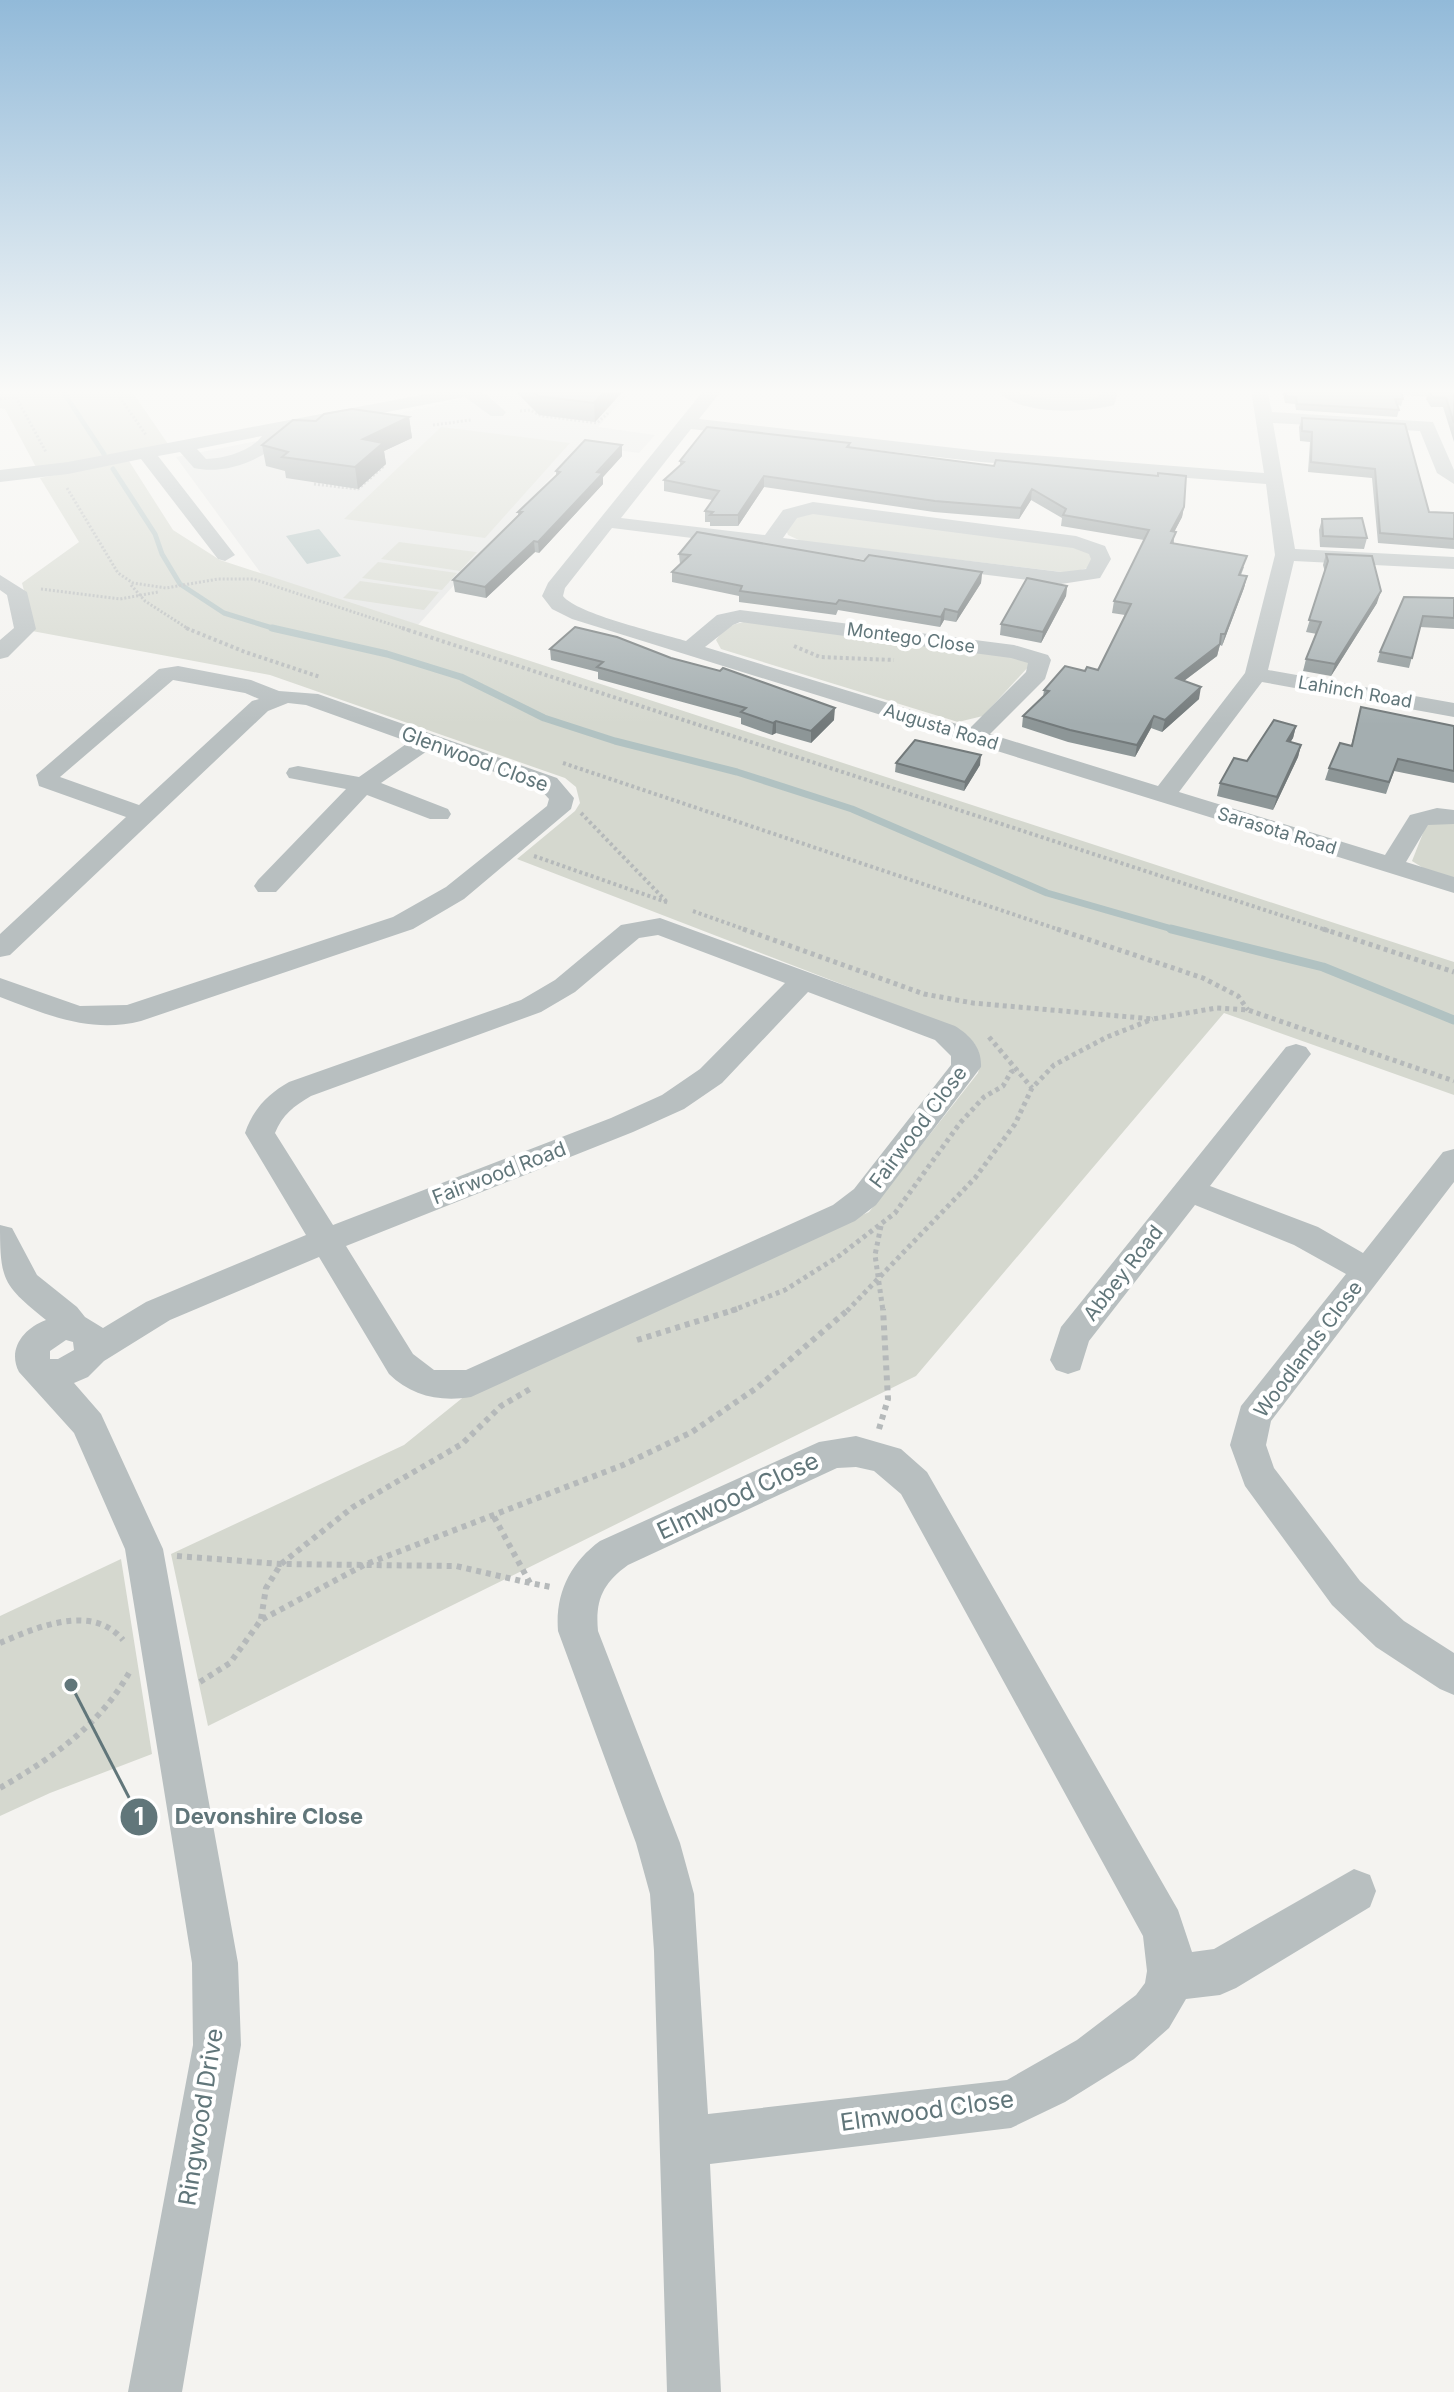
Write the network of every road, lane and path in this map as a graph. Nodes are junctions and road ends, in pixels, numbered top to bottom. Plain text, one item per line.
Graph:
1 (75, 502) edge
2 (188, 502) edge
3 (623, 502) edge
4 (1278, 502) edge
5 (607, 522) junction
6 (770, 542) junction
7 (225, 555) dead end
8 (1285, 555) junction
9 (1454, 563) edge
10 (130, 583) junction
11 (8, 587) edge
12 (162, 590) junction
13 (139, 598) junction
14 (838, 628) junction
15 (689, 649) junction
16 (0, 652) edge
17 (1256, 674) junction
18 (322, 678) dead end
19 (800, 683) junction
20 (277, 698) junction
21 (1454, 710) edge
22 (974, 737) junction
23 (426, 741) junction
24 (559, 762) dead end
25 (298, 773) dead end
26 (363, 785) junction
27 (1163, 796) junction
28 (562, 804) junction
29 (439, 814) dead end
30 (143, 815) junction
31 (1454, 817) edge
32 (511, 848) junction
33 (1391, 866) junction
34 (1454, 885) edge
35 (267, 886) dead end
36 (667, 902) junction
37 (0, 916) edge
38 (28, 923) junction
39 (0, 949) edge
40 (1454, 972) edge
41 (804, 979) junction
42 (0, 987) edge
43 (1248, 1010) junction
44 (1153, 1019) junction
45 (1296, 1054) dead end
46 (1454, 1081) edge
47 (1454, 1160) edge
48 (1188, 1190) junction
49 (881, 1226) dead end
50 (0, 1237) edge
51 (327, 1240) junction
52 (1368, 1271) junction
53 (880, 1278) junction
54 (25, 1284) junction
55 (83, 1341) junction
56 (39, 1359) junction
57 (1068, 1360) dead end
58 (88, 1424) junction
59 (462, 1444) dead end
60 (873, 1453) junction
61 (494, 1517) junction
62 (144, 1549) junction
63 (281, 1564) junction
64 (364, 1565) junction
65 (530, 1583) junction
66 (579, 1592) junction
67 (261, 1620) junction
68 (124, 1642) dead end
69 (0, 1643) edge
70 (130, 1665) dead end
71 (1454, 1676) edge
72 (200, 1682) dead end
73 (0, 1788) edge
74 (1354, 1891) dead end
75 (1170, 1977) junction
76 (684, 2142) junction
77 (155, 2392) edge
78 (694, 2392) edge

1 - 10 path
2 - 7 street
3 - 5 street, Augusta Road
4 - 8 street
5 - 6 street
5 - 15 street, Augusta Road
6 - 6 street
8 - 9 street
8 - 17 street
10 - 12 path
10 - 13 path
11 - 13 path
11 - 16 street
12 - 13 path
12 - 40 path
13 - 18 path
14 - 15 street, Montego Close
14 - 19 path
14 - 22 street, Montego Close
15 - 19 street, Augusta Road
17 - 21 street, Lahinch Road
17 - 27 street
19 - 22 street, Augusta Road
20 - 23 street, Glenwood Close
20 - 30 street
20 - 30 street, Glenwood Close
22 - 27 street, Augusta Road
23 - 26 street
23 - 28 street, Glenwood Close
24 - 43 path
25 - 26 street
26 - 29 street
26 - 35 street
27 - 33 street, Sarasota Road
28 - 32 street, Glenwood Close
28 - 36 path
30 - 38 street
31 - 33 street
32 - 36 path
32 - 42 street, Glenwood Close
33 - 34 street, Sarasota Road
36 - 44 path
37 - 38 street
38 - 39 street
41 - 51 street, Fairwood Road
41 - 51 street, Fairwood Close
41 - 51 street, Fairwood Close
43 - 44 path
43 - 46 path
44 - 53 path
45 - 48 street, Abbey Road
47 - 52 street, Woodlands Close
48 - 52 street
48 - 57 street, Abbey Road
49 - 53 path
50 - 54 street, Ringwood Drive
51 - 55 street, Fairwood Road
52 - 71 street, Woodlands Close
53 - 60 path
53 - 61 path
54 - 55 street, Ringwood Drive
54 - 56 street, Ringwood Drive
55 - 56 street, Fairwood Road
55 - 58 street, Ringwood Drive
56 - 58 street, Ringwood Drive
58 - 62 street, Ringwood Drive
59 - 63 path
60 - 66 street, Elmwood Close
60 - 75 street
61 - 64 path
61 - 65 path
62 - 63 path
62 - 77 street, Ringwood Drive
63 - 64 path
63 - 67 path
64 - 65 path
64 - 67 path
65 - 66 path
66 - 76 street
67 - 72 path
68 - 69 path
70 - 73 path
74 - 75 street
75 - 76 street, Elmwood Close
76 - 78 street

